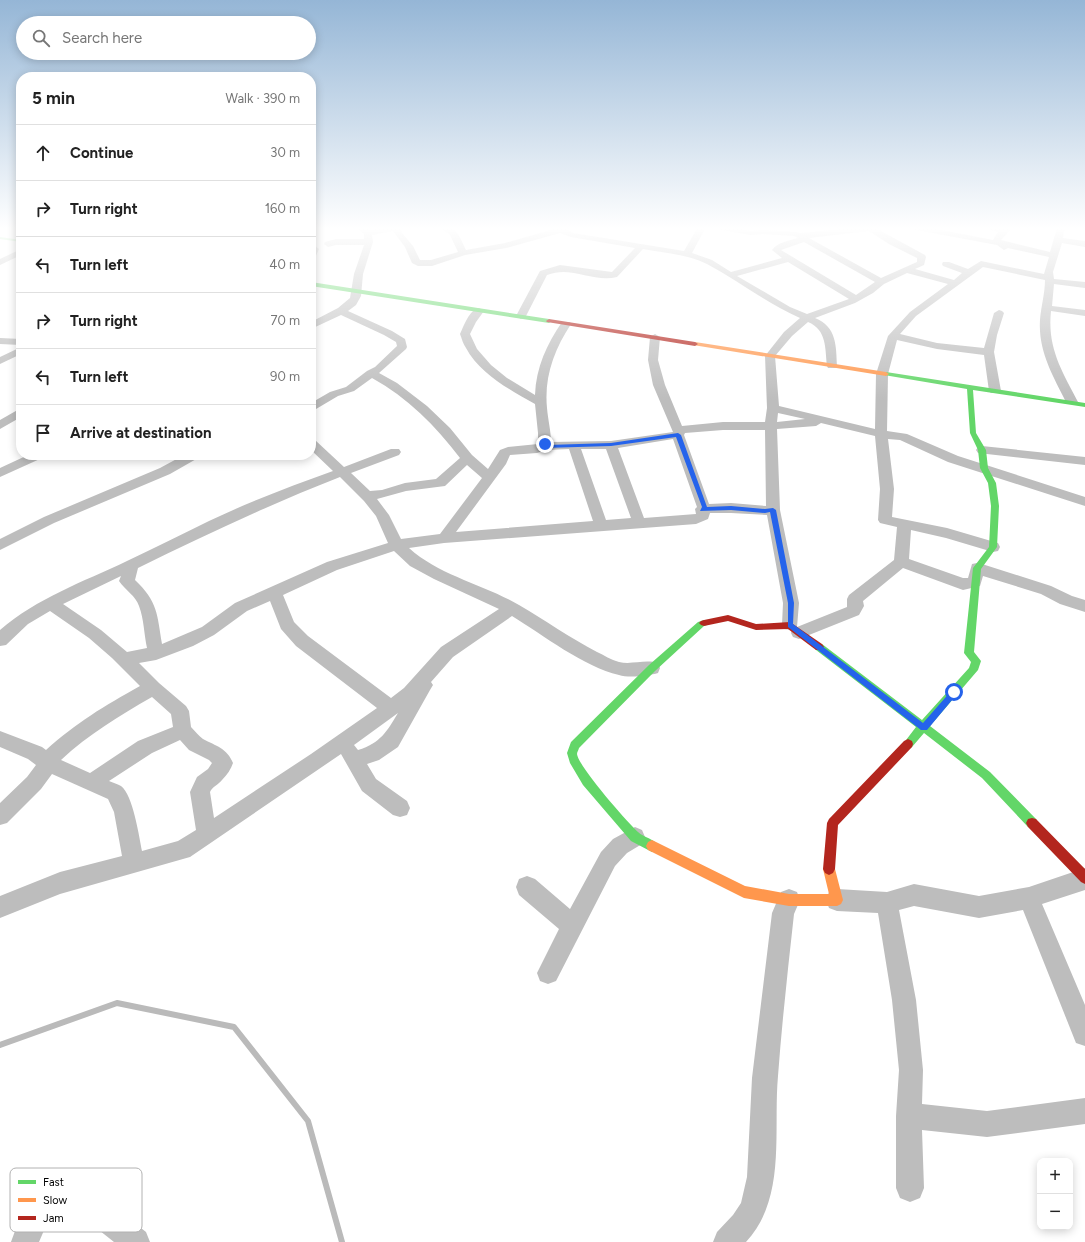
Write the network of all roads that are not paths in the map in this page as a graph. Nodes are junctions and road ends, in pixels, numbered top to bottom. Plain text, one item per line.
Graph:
1 (317, 285) edge
2 (357, 285) edge
3 (537, 285) edge
4 (746, 285) edge
5 (832, 285) edge
6 (878, 285) edge
7 (952, 285) edge
8 (1049, 285) edge
9 (357, 291) junction
10 (856, 299) junction
11 (1047, 308) junction
12 (340, 311) junction
13 (479, 311) junction
14 (999, 313) dead end
15 (1085, 313) edge
16 (521, 316) junction
17 (808, 317) junction
18 (316, 323) edge
19 (566, 324) junction
20 (894, 336) junction
21 (655, 338) junction
22 (0, 341) edge
23 (16, 342) edge
24 (989, 352) junction
25 (16, 353) edge
26 (770, 356) junction
27 (0, 361) edge
28 (832, 366) junction
29 (371, 373) junction
30 (882, 374) junction
31 (970, 387) junction
32 (540, 390) junction
33 (995, 391) junction
34 (526, 395) junction
35 (540, 402) junction
36 (1072, 402) junction
37 (1085, 404) edge
38 (316, 405) edge
39 (773, 408) junction
40 (16, 415) edge
41 (828, 420) junction
42 (0, 425) edge
43 (771, 426) junction
44 (678, 433) junction
45 (881, 434) junction
46 (611, 445) junction
47 (544, 446) junction
48 (316, 447) edge
49 (574, 447) junction
50 (982, 450) junction
51 (395, 452) dead end
52 (467, 458) junction
53 (27, 460) edge
54 (185, 460) edge
55 (1085, 461) edge
56 (984, 468) junction
57 (341, 472) junction
58 (0, 473) edge
59 (489, 477) junction
60 (366, 496) junction
61 (1085, 502) edge
62 (702, 509) junction
63 (773, 510) junction
64 (639, 522) junction
65 (904, 523) junction
66 (601, 525) junction
67 (444, 538) junction
68 (0, 545) edge
69 (396, 545) junction
70 (993, 547) junction
71 (901, 562) junction
72 (132, 565) junction
73 (977, 568) junction
74 (274, 592) junction
75 (51, 603) junction
76 (1085, 606) edge
77 (512, 608) junction
78 (795, 629) junction
79 (0, 640) edge
80 (156, 653) junction
81 (124, 659) junction
82 (652, 668) junction
83 (432, 670) junction
84 (153, 688) junction
85 (392, 708) junction
86 (924, 727) junction
87 (182, 731) junction
88 (0, 739) edge
89 (343, 743) junction
90 (355, 759) junction
91 (46, 762) junction
92 (92, 782) junction
93 (400, 808) dead end
94 (0, 816) edge
95 (207, 835) junction
96 (635, 837) junction
97 (134, 863) junction
98 (1085, 879) edge
99 (527, 887) dead end
100 (1029, 898) junction
101 (788, 900) junction
102 (837, 900) junction
103 (887, 904) junction
104 (0, 907) edge
105 (573, 926) junction
106 (548, 973) dead end
107 (1085, 1034) edge
108 (1085, 1111) edge
109 (909, 1116) junction
110 (910, 1188) dead end
111 (29, 1232) edge
112 (123, 1232) edge
113 (25, 1242) edge
114 (136, 1242) edge
115 (727, 1242) edge

1 - 9 street
2 - 9 street
3 - 16 street
4 - 17 street
5 - 10 street
6 - 10 street
7 - 20 street
8 - 11 street
9 - 12 street
9 - 13 street
10 - 17 street
11 - 15 street
11 - 36 street
12 - 18 street
12 - 29 street
13 - 16 street
13 - 34 street
14 - 24 street
16 - 19 street
17 - 26 street
17 - 28 street
19 - 21 street
19 - 32 street
20 - 24 street
20 - 30 street
21 - 26 street
21 - 44 street
22 - 23 street
24 - 33 street
25 - 27 street
26 - 28 street
26 - 39 street
28 - 30 street
29 - 38 street
29 - 52 street
30 - 31 street
30 - 45 street
31 - 33 street
31 - 50 street
32 - 34 street
32 - 35 street
33 - 36 street
34 - 35 street
35 - 47 street
36 - 37 street
39 - 41 street
39 - 43 street
40 - 42 street
41 - 43 street
41 - 45 street
43 - 44 street
43 - 63 street
44 - 46 street
44 - 62 street
45 - 56 street
45 - 65 street
46 - 49 street
46 - 64 street
47 - 49 street
47 - 59 street
48 - 57 street
49 - 66 street
50 - 55 street
50 - 56 street
51 - 57 street
52 - 59 street
52 - 60 street
53 - 58 street
54 - 68 street
56 - 61 street
56 - 70 street
57 - 60 street
57 - 72 street
59 - 67 street
60 - 69 street
62 - 63 street
62 - 64 street
63 - 78 street
64 - 66 street
65 - 70 street
65 - 71 street
66 - 67 street
67 - 69 street
69 - 74 street
69 - 77 street
70 - 73 street
71 - 73 street
71 - 78 street
72 - 75 street
72 - 80 street
73 - 76 street
73 - 86 street
74 - 80 street
74 - 85 street
75 - 79 street
75 - 81 street
77 - 82 street
77 - 83 street
78 - 82 street
78 - 86 street
80 - 81 street
81 - 84 street
82 - 96 street
83 - 85 street
83 - 90 street
84 - 87 street
84 - 91 street
85 - 89 street
86 - 98 street
86 - 102 street
87 - 92 street
87 - 95 street
88 - 91 street
89 - 90 street
89 - 95 street
90 - 93 street
91 - 92 street
91 - 94 street
92 - 97 street
95 - 97 street
96 - 101 street
96 - 105 street
97 - 104 street
98 - 100 street
99 - 105 street
100 - 103 street
100 - 107 street
101 - 102 street
101 - 115 street
102 - 103 street
103 - 109 street
105 - 106 street
108 - 109 street
109 - 110 street
111 - 113 street
112 - 114 street

